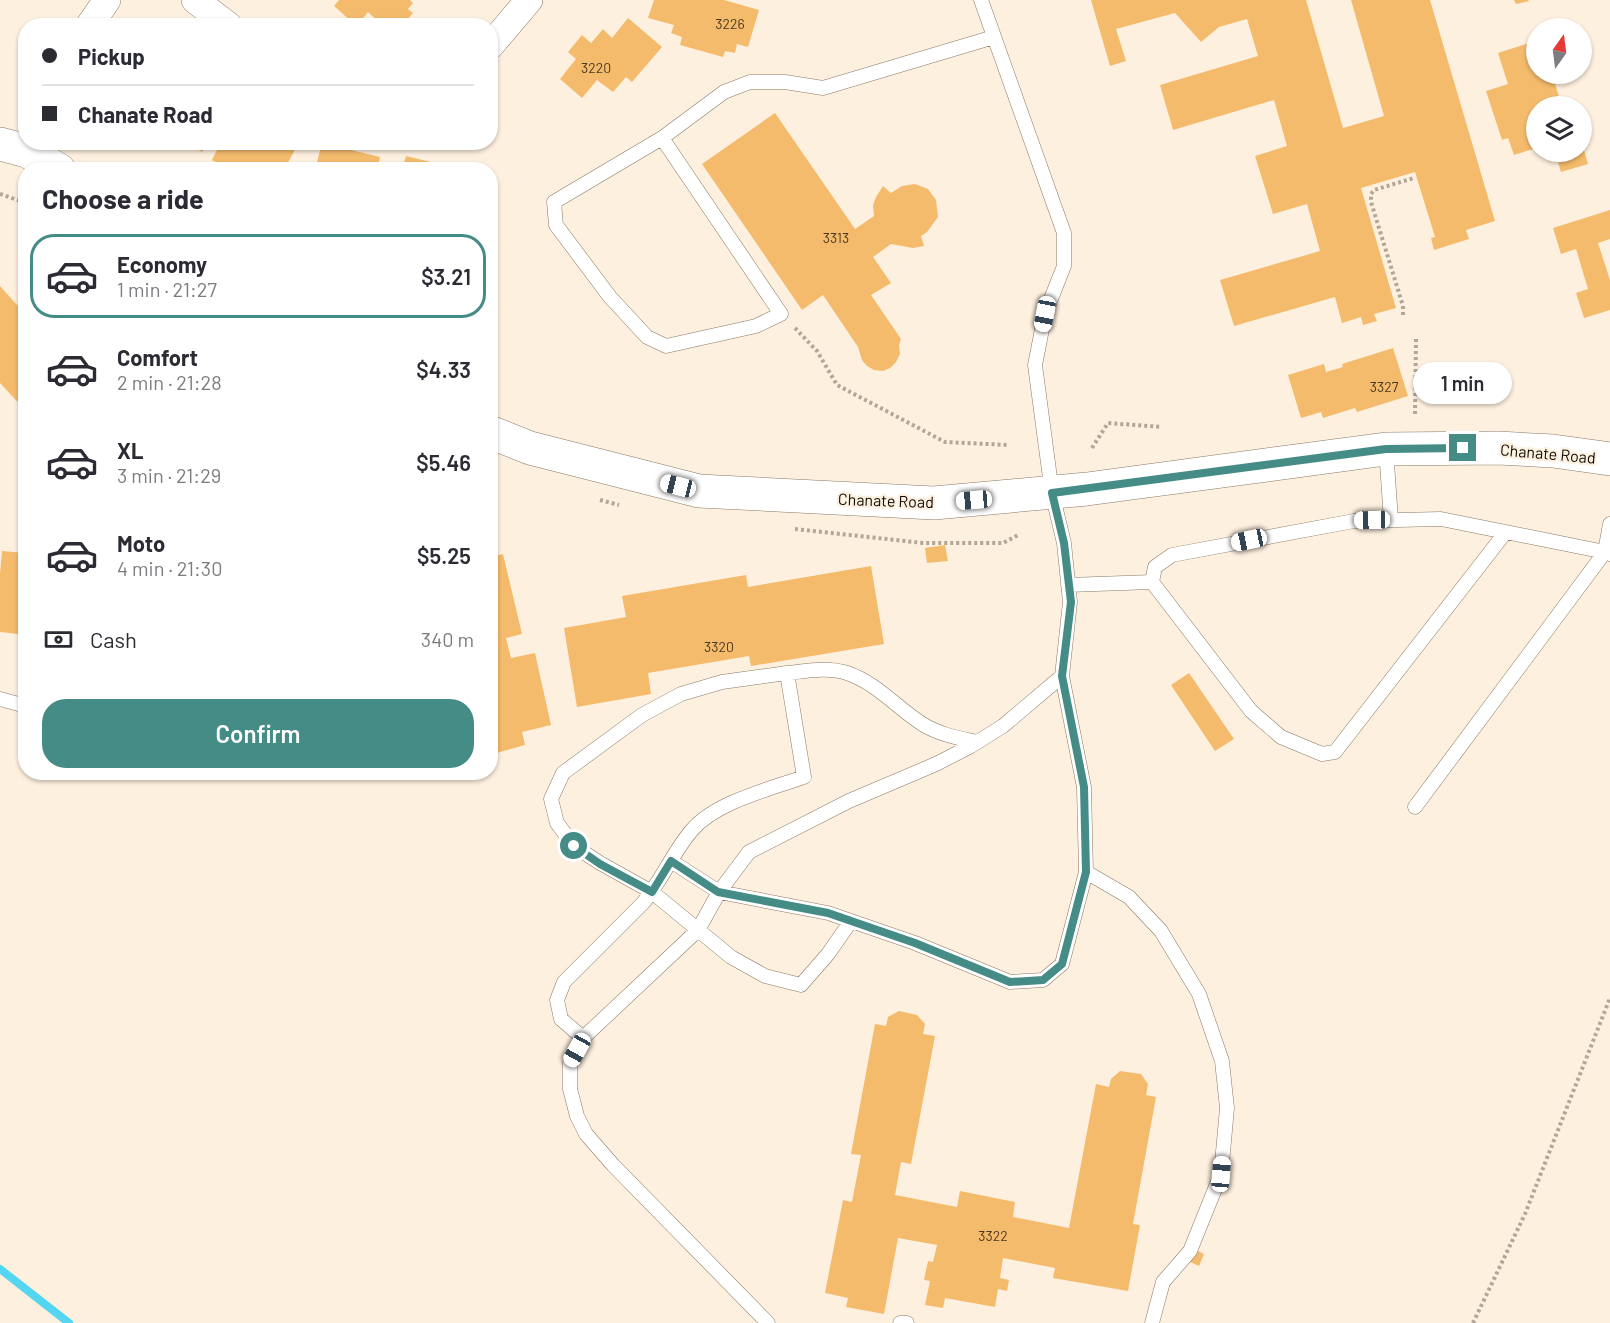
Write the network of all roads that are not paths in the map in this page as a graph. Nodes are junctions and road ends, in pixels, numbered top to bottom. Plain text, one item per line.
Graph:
1 (107, 0) edge
2 (195, 0) edge
3 (529, 0) edge
4 (981, 0) edge
5 (95, 18) edge
6 (219, 18) edge
7 (498, 37) edge
8 (994, 37) junction
9 (662, 138) junction
10 (26, 150) edge
11 (46, 162) edge
12 (498, 435) edge
13 (1386, 449) junction
14 (1610, 459) edge
15 (1052, 493) junction
16 (1391, 520) junction
17 (1610, 524) edge
18 (1505, 533) junction
19 (1608, 553) edge
20 (1152, 582) junction
21 (1068, 585) junction
22 (787, 673) junction
23 (1062, 676) junction
24 (0, 699) edge
25 (18, 704) edge
26 (978, 742) junction
27 (1415, 807) dead end
28 (671, 861) junction
29 (1086, 872) junction
30 (652, 892) junction
31 (718, 892) junction
32 (851, 921) junction
33 (698, 930) junction
34 (584, 1038) junction
35 (768, 1323) edge
36 (900, 1323) edge
37 (907, 1323) edge
38 (1152, 1323) edge

1 - 5 street
2 - 6 street
3 - 7 street
4 - 8 lane
8 - 9 lane
8 - 15 lane
9 - 9 lane
10 - 11 street
12 - 15 street, Chanate Road
13 - 14 street, Chanate Road
13 - 15 street, Chanate Road
13 - 16 lane
15 - 21 lane
16 - 18 lane
16 - 20 lane
17 - 19 lane
18 - 19 lane
18 - 20 lane
19 - 27 lane
20 - 21 lane
21 - 23 lane
22 - 26 lane
22 - 28 lane
22 - 30 lane
23 - 26 lane
23 - 29 lane
24 - 25 lane
26 - 31 lane
28 - 30 lane
28 - 31 lane
29 - 32 lane
29 - 38 lane
30 - 33 lane
30 - 34 lane
31 - 32 lane
31 - 33 lane
32 - 33 lane
33 - 34 lane
34 - 35 lane
36 - 37 lane

